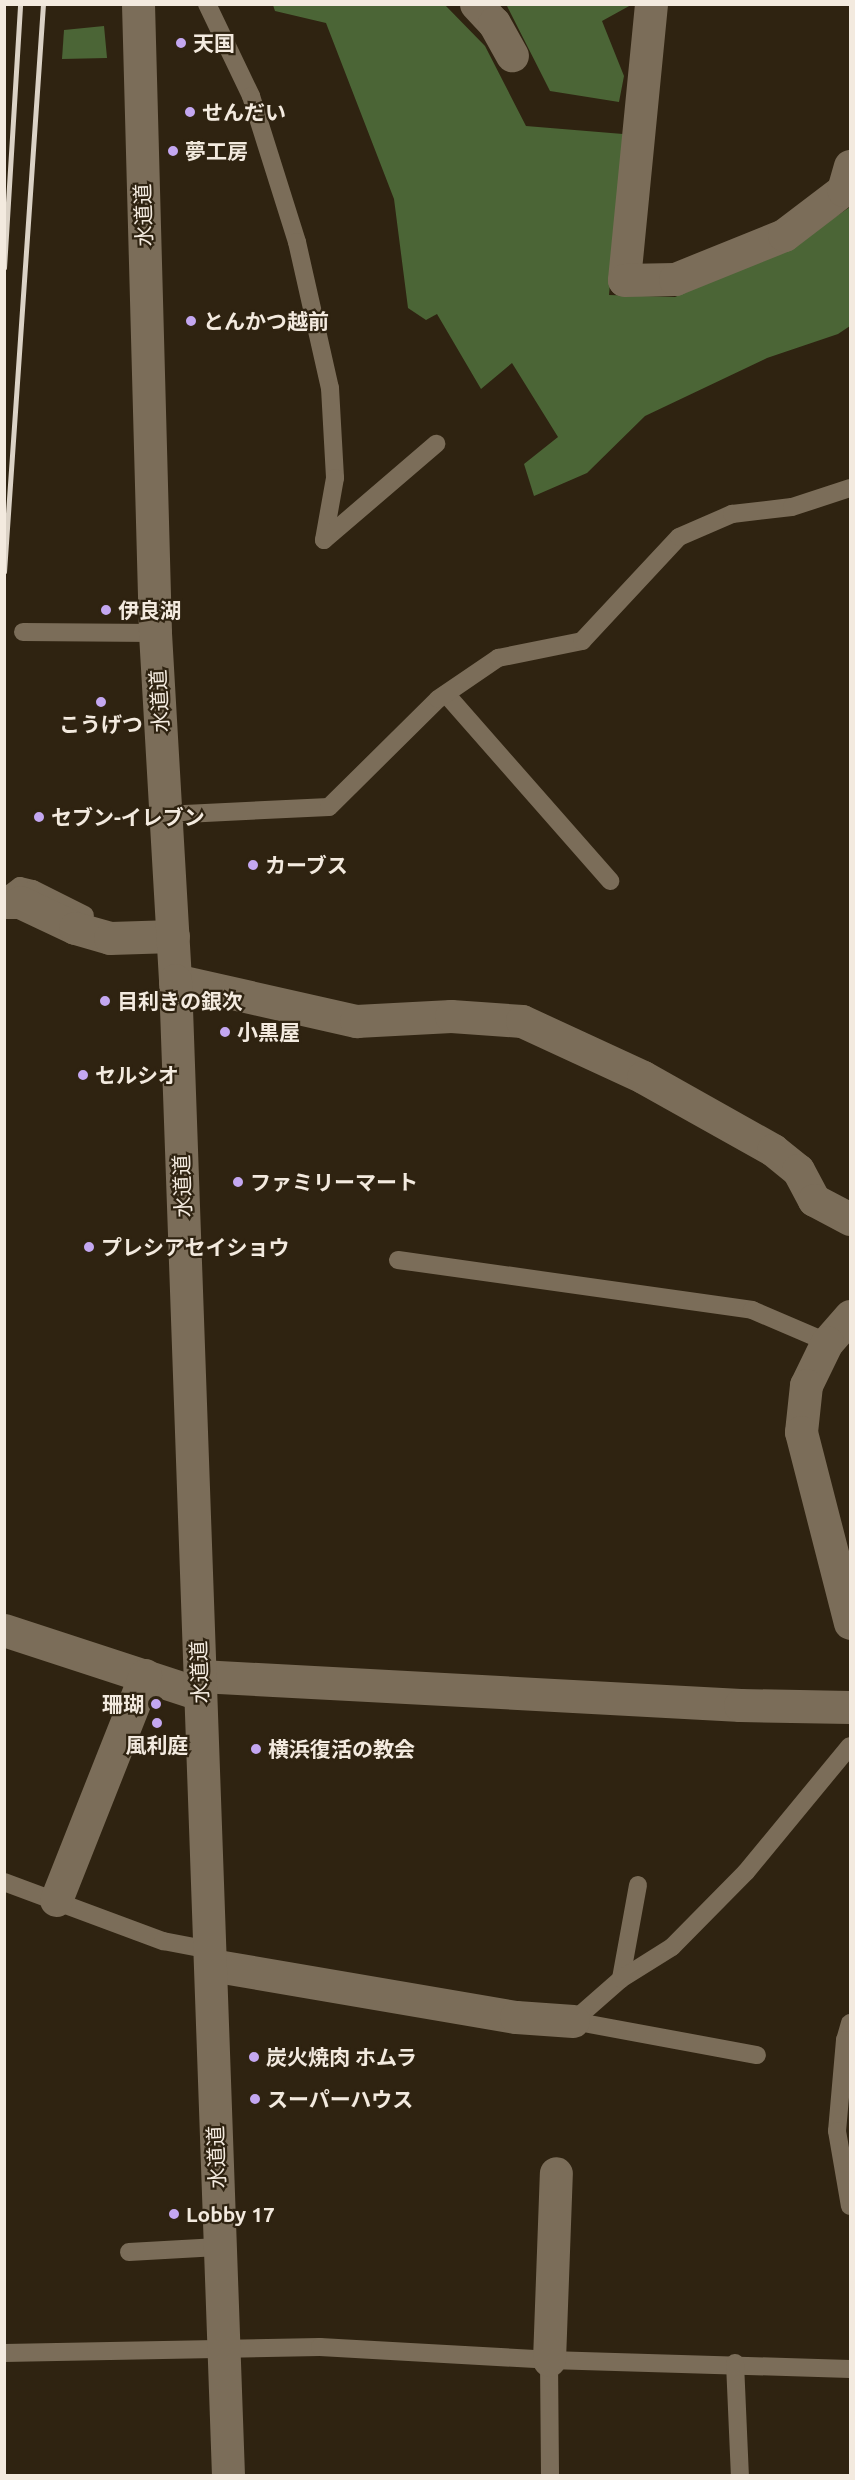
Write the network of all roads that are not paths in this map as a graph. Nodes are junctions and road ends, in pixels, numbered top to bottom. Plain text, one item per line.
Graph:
1 (138, 4) edge
2 (207, 4) edge
3 (476, 4) edge
4 (651, 4) edge
5 (512, 55) dead end
6 (850, 166) edge
7 (436, 444) dead end
8 (850, 488) edge
9 (22, 632) dead end
10 (155, 633) junction
11 (446, 694) junction
12 (164, 815) junction
13 (610, 881) dead end
14 (4, 900) edge
15 (173, 936) junction
16 (175, 980) junction
17 (850, 1219) edge
18 (398, 1260) dead end
19 (850, 1316) edge
20 (827, 1341) junction
21 (850, 1623) edge
22 (4, 1630) edge
23 (146, 1675) junction
24 (200, 1685) junction
25 (850, 1707) edge
26 (850, 1746) edge
27 (4, 1882) edge
28 (638, 1885) dead end
29 (56, 1900) junction
30 (210, 1958) junction
31 (621, 1979) junction
32 (573, 2021) junction
33 (850, 2023) edge
34 (757, 2055) dead end
35 (556, 2173) dead end
36 (850, 2206) edge
37 (218, 2247) junction
38 (129, 2252) dead end
39 (221, 2348) junction
40 (4, 2354) edge
41 (549, 2360) junction
42 (735, 2363) junction
43 (850, 2369) edge
44 (228, 2475) edge
45 (550, 2475) edge
46 (740, 2475) edge

1 - 10 street, 水道道
2 - 7 lane
3 - 5 street
4 - 6 street
8 - 11 lane
9 - 10 lane
10 - 12 street, 水道道
11 - 12 lane
11 - 13 lane
12 - 15 street, 水道道
14 - 15 street
15 - 16 street, 水道道
16 - 17 street
16 - 24 street, 水道道
18 - 20 lane
19 - 20 street
20 - 21 street
22 - 23 street
23 - 24 street
23 - 29 street
24 - 25 street
24 - 30 street, 水道道
26 - 31 lane
27 - 29 lane
28 - 31 lane
29 - 30 lane
30 - 32 street
30 - 37 street, 水道道
31 - 32 lane
32 - 34 lane
33 - 36 lane
35 - 41 street
37 - 38 lane
37 - 39 street, 水道道
39 - 40 lane
39 - 41 lane
39 - 44 street, 水道道
41 - 42 lane
41 - 45 lane
42 - 43 lane
42 - 46 lane

